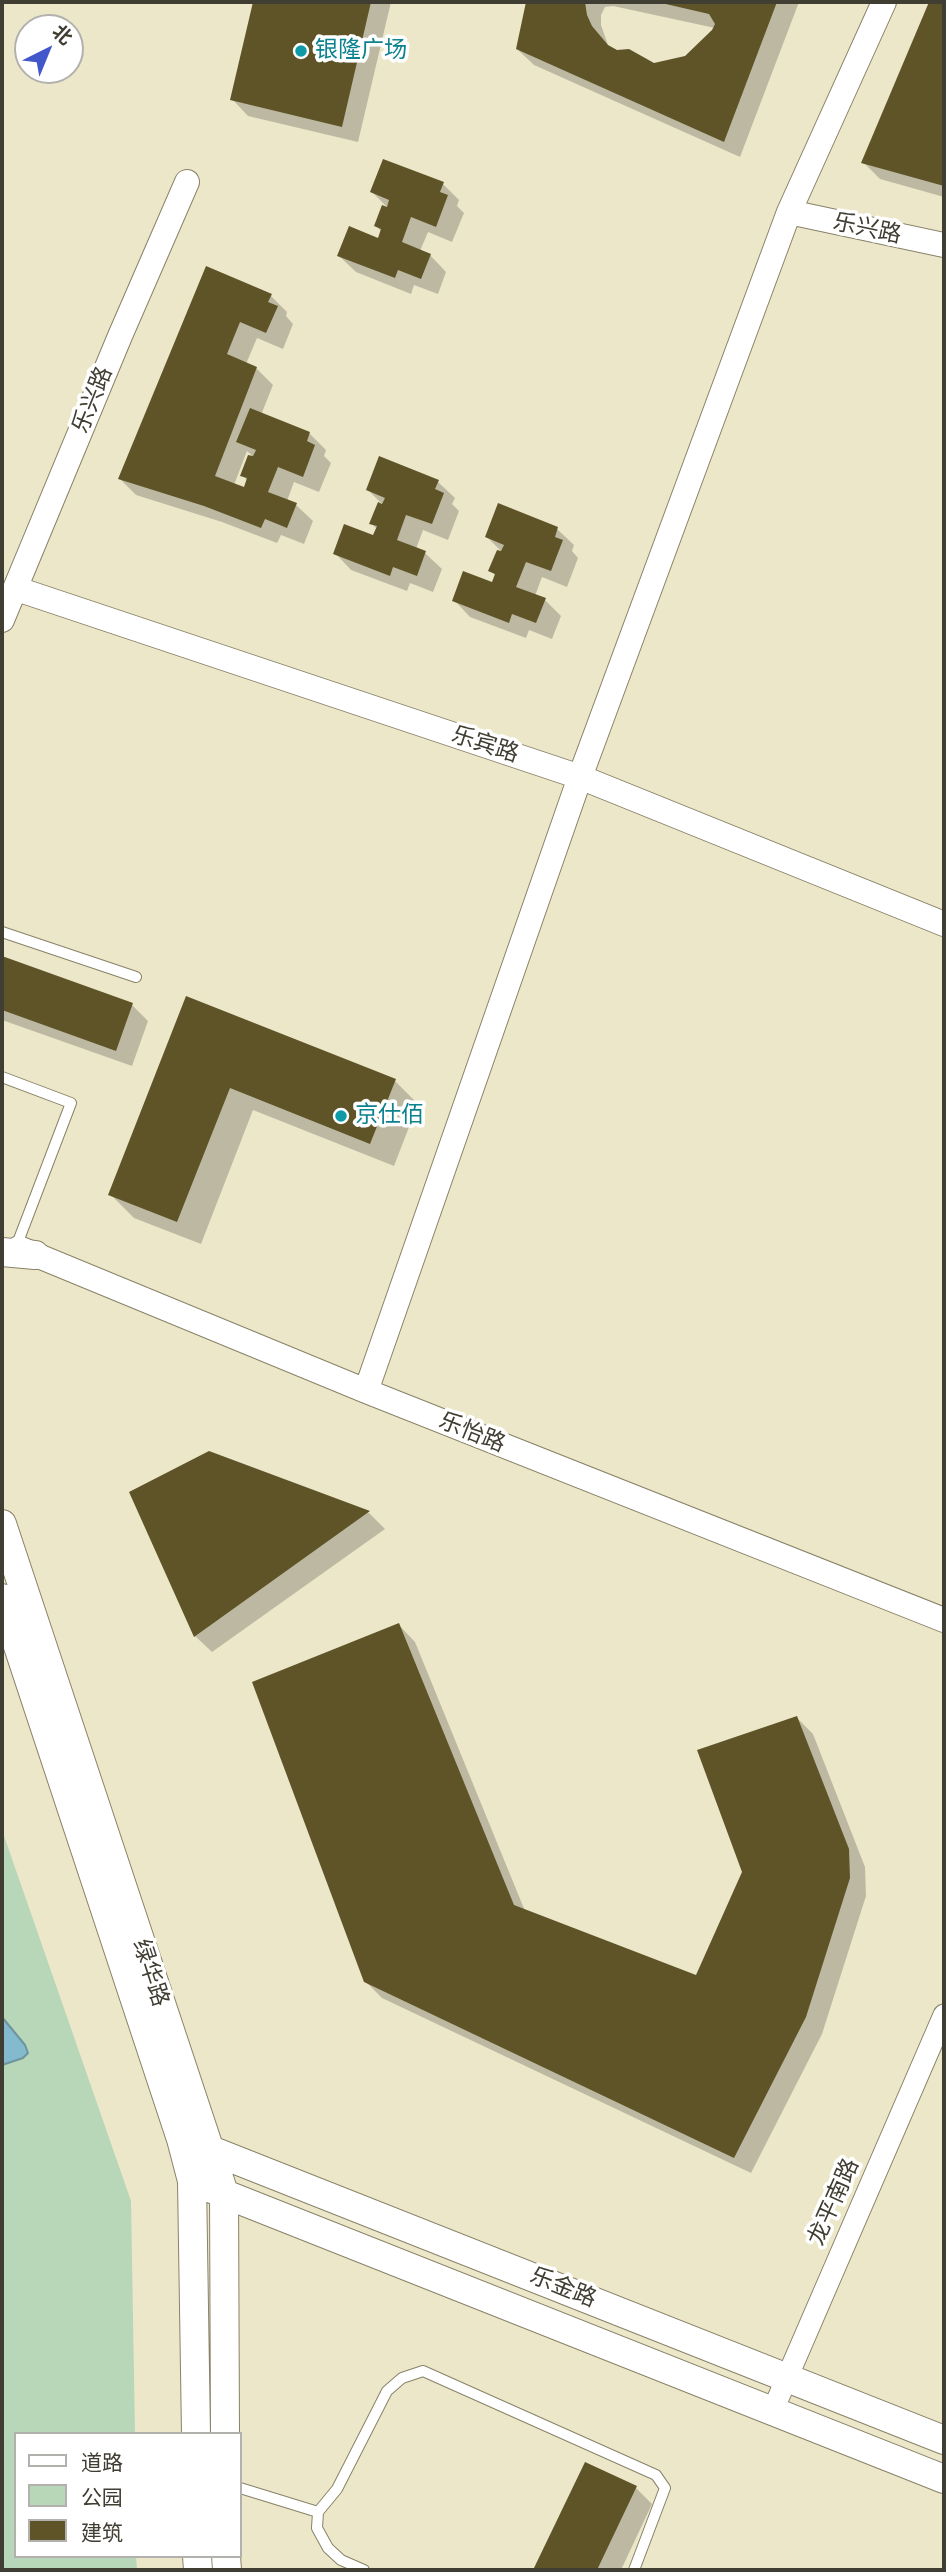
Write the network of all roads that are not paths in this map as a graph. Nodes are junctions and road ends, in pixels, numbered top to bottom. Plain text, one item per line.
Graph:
1 (884, 2) edge
2 (187, 181) dead end
3 (789, 212) junction
4 (944, 245) edge
5 (16, 589) junction
6 (2, 620) edge
7 (580, 777) junction
8 (944, 924) edge
9 (2, 932) edge
10 (136, 977) dead end
11 (2, 1077) edge
12 (14, 1249) edge
13 (366, 1391) junction
14 (2, 1524) edge
15 (2, 1598) edge
16 (944, 1620) edge
17 (944, 2015) edge
18 (181, 2139) junction
19 (208, 2149) junction
20 (192, 2181) junction
21 (224, 2193) junction
22 (787, 2377) junction
23 (773, 2410) junction
24 (195, 2432) edge
25 (225, 2432) edge
26 (944, 2440) edge
27 (944, 2479) edge
28 (242, 2489) edge
29 (318, 2512) junction
30 (364, 2570) edge
31 (634, 2570) edge

1 - 3 street
2 - 5 street, 乐兴路
3 - 4 street, 乐兴路
3 - 7 street
5 - 6 street, 乐兴路
5 - 7 street, 乐宾路
7 - 8 street, 乐宾路
7 - 13 street
9 - 10 lane
11 - 12 lane
12 - 13 street, 乐怡路
13 - 16 street, 乐怡路
14 - 19 main road, 绿华路
15 - 18 main road, 绿华路
17 - 22 street, 龙平南路
18 - 19 main road, 乐金路
18 - 20 main road, 绿华路
19 - 21 main road, 绿华路
19 - 22 main road, 乐金路
20 - 21 main road, 乐金路
20 - 24 main road, 绿华路
21 - 23 main road, 乐金路
21 - 25 main road, 绿华路
22 - 23 street, 龙平南路
22 - 26 main road, 乐金路
23 - 27 main road, 乐金路
28 - 29 lane
29 - 30 lane
29 - 31 lane

